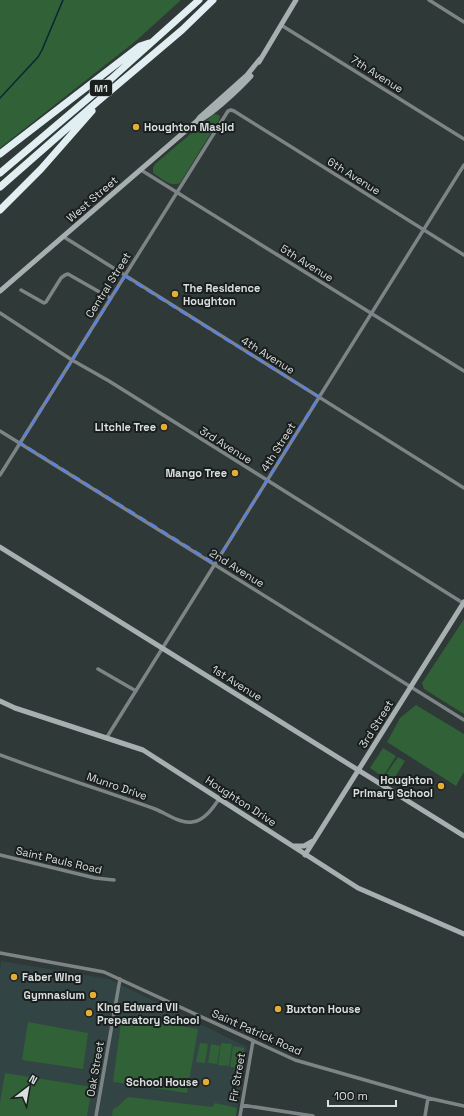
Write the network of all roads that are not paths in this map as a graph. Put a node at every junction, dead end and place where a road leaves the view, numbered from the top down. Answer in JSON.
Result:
{"nodes":[{"id":1,"x":199,"y":0,"type":"edge"},
{"id":2,"x":213,"y":0,"type":"edge"},
{"id":3,"x":296,"y":0,"type":"edge"},
{"id":4,"x":429,"y":0,"type":"edge"},
{"id":5,"x":464,"y":22,"type":"edge"},
{"id":6,"x":281,"y":25,"type":"junction"},
{"id":7,"x":153,"y":42,"type":"junction"},
{"id":8,"x":97,"y":102,"type":"junction"},
{"id":9,"x":234,"y":111,"type":"joint"},
{"id":10,"x":464,"y":139,"type":"edge"},
{"id":11,"x":0,"y":154,"type":"edge"},
{"id":12,"x":464,"y":165,"type":"edge"},
{"id":13,"x":141,"y":170,"type":"junction"},
{"id":14,"x":0,"y":173,"type":"edge"},
{"id":15,"x":0,"y":187,"type":"edge"},
{"id":16,"x":177,"y":192,"type":"junction"},
{"id":17,"x":0,"y":209,"type":"edge"},
{"id":18,"x":424,"y":230,"type":"junction"},
{"id":19,"x":64,"y":237,"type":"junction"},
{"id":20,"x":464,"y":255,"type":"edge"},
{"id":21,"x":125,"y":276,"type":"junction"},
{"id":22,"x":1,"y":287,"type":"edge"},
{"id":23,"x":21,"y":290,"type":"dead end"},
{"id":24,"x":110,"y":298,"type":"junction"},
{"id":25,"x":0,"y":313,"type":"edge"},
{"id":26,"x":372,"y":314,"type":"junction"},
{"id":27,"x":72,"y":360,"type":"junction"},
{"id":28,"x":464,"y":371,"type":"edge"},
{"id":29,"x":319,"y":397,"type":"junction"},
{"id":30,"x":0,"y":430,"type":"edge"},
{"id":31,"x":20,"y":443,"type":"junction"},
{"id":32,"x":0,"y":475,"type":"edge"},
{"id":33,"x":267,"y":481,"type":"junction"},
{"id":34,"x":464,"y":488,"type":"edge"},
{"id":35,"x":0,"y":547,"type":"edge"},
{"id":36,"x":215,"y":564,"type":"junction"},
{"id":37,"x":464,"y":603,"type":"edge"},
{"id":38,"x":163,"y":648,"type":"junction"},
{"id":39,"x":98,"y":669,"type":"dead end"},
{"id":40,"x":411,"y":687,"type":"junction"},
{"id":41,"x":136,"y":692,"type":"junction"},
{"id":42,"x":0,"y":701,"type":"edge"},
{"id":43,"x":464,"y":720,"type":"edge"},
{"id":44,"x":107,"y":738,"type":"junction"},
{"id":45,"x":0,"y":755,"type":"edge"},
{"id":46,"x":359,"y":771,"type":"junction"},
{"id":47,"x":219,"y":799,"type":"junction"},
{"id":48,"x":464,"y":836,"type":"edge"},
{"id":49,"x":316,"y":839,"type":"junction"},
{"id":50,"x":290,"y":845,"type":"junction"},
{"id":51,"x":0,"y":855,"type":"edge"},
{"id":52,"x":305,"y":855,"type":"junction"},
{"id":53,"x":114,"y":880,"type":"dead end"},
{"id":54,"x":464,"y":934,"type":"edge"},
{"id":55,"x":0,"y":953,"type":"edge"},
{"id":56,"x":120,"y":979,"type":"junction"},
{"id":57,"x":253,"y":1041,"type":"junction"},
{"id":58,"x":428,"y":1098,"type":"junction"},
{"id":59,"x":242,"y":1105,"type":"junction"},
{"id":60,"x":464,"y":1106,"type":"edge"},
{"id":61,"x":96,"y":1116,"type":"edge"},
{"id":62,"x":240,"y":1116,"type":"edge"},
{"id":63,"x":312,"y":1116,"type":"edge"},
{"id":64,"x":425,"y":1116,"type":"edge"}],
"edges":[{"from":1,"to":7,"type":"highway","number":"M1"},
{"from":2,"to":8,"type":"highway","number":"M1"},
{"from":3,"to":6,"type":"main road"},
{"from":4,"to":5,"type":"street"},
{"from":6,"to":10,"type":"street","name":"7th Avenue"},
{"from":6,"to":13,"type":"main road","name":"West Street"},
{"from":7,"to":11,"type":"highway"},
{"from":7,"to":14,"type":"highway","number":"M1"},
{"from":8,"to":15,"type":"highway","number":"M1"},
{"from":8,"to":17,"type":"highway"},
{"from":9,"to":16,"type":"street","name":"Central Street"},
{"from":9,"to":18,"type":"street","name":"6th Avenue"},
{"from":12,"to":18,"type":"street","name":"4th Street"},
{"from":13,"to":16,"type":"street","name":"5th Avenue"},
{"from":13,"to":19,"type":"main road","name":"West Street"},
{"from":16,"to":21,"type":"street","name":"Central Street"},
{"from":16,"to":26,"type":"street","name":"5th Avenue"},
{"from":18,"to":20,"type":"street","name":"6th Avenue"},
{"from":18,"to":26,"type":"street","name":"4th Street"},
{"from":19,"to":21,"type":"street","name":"4th Avenue"},
{"from":19,"to":22,"type":"main road","name":"West Street"},
{"from":21,"to":24,"type":"street","name":"Central Street"},
{"from":21,"to":29,"type":"street","name":"4th Avenue"},
{"from":23,"to":24,"type":"street"},
{"from":24,"to":27,"type":"street","name":"Central Street"},
{"from":25,"to":27,"type":"street","name":"3rd Avenue"},
{"from":26,"to":28,"type":"street","name":"5th Avenue"},
{"from":26,"to":29,"type":"street","name":"4th Street"},
{"from":27,"to":31,"type":"street","name":"Central Street"},
{"from":27,"to":33,"type":"street","name":"3rd Avenue"},
{"from":29,"to":33,"type":"street","name":"4th Street"},
{"from":29,"to":34,"type":"street","name":"4th Avenue"},
{"from":30,"to":31,"type":"street","name":"2nd Avenue"},
{"from":31,"to":32,"type":"street","name":"Central Street"},
{"from":31,"to":36,"type":"street","name":"2nd Avenue"},
{"from":33,"to":36,"type":"street","name":"4th Street"},
{"from":33,"to":37,"type":"street","name":"3rd Avenue"},
{"from":35,"to":38,"type":"main road","name":"1st Avenue"},
{"from":36,"to":38,"type":"street","name":"4th Street"},
{"from":36,"to":40,"type":"street","name":"2nd Avenue"},
{"from":37,"to":40,"type":"main road","name":"3rd Street"},
{"from":38,"to":41,"type":"street","name":"4th Street"},
{"from":38,"to":46,"type":"main road","name":"1st Avenue"},
{"from":39,"to":41,"type":"street"},
{"from":40,"to":43,"type":"street","name":"2nd Avenue"},
{"from":40,"to":46,"type":"main road","name":"3rd Street"},
{"from":41,"to":44,"type":"street","name":"4th Street"},
{"from":42,"to":44,"type":"main road","name":"Houghton Drive"},
{"from":44,"to":47,"type":"main road","name":"Houghton Drive"},
{"from":45,"to":47,"type":"street","name":"Munro Drive"},
{"from":46,"to":48,"type":"main road","name":"1st Avenue"},
{"from":46,"to":49,"type":"main road","name":"3rd Street"},
{"from":47,"to":50,"type":"main road","name":"Houghton Drive"},
{"from":49,"to":50,"type":"main road"},
{"from":49,"to":52,"type":"main road","name":"3rd Street"},
{"from":50,"to":52,"type":"main road","name":"Houghton Drive"},
{"from":51,"to":53,"type":"street","name":"Saint Pauls Road"},
{"from":52,"to":54,"type":"main road","name":"Houghton Drive"},
{"from":55,"to":56,"type":"street","name":"Saint Patrick Road"},
{"from":56,"to":57,"type":"street","name":"Saint Patrick Road"},
{"from":56,"to":61,"type":"street","name":"Oak Street"},
{"from":57,"to":58,"type":"street","name":"Saint Patrick Road"},
{"from":57,"to":59,"type":"street","name":"Fir Street"},
{"from":58,"to":60,"type":"street","name":"Saint Patrick Road"},
{"from":58,"to":64,"type":"street"},
{"from":59,"to":62,"type":"street","name":"Fir Street"},
{"from":59,"to":63,"type":"street"}]}
